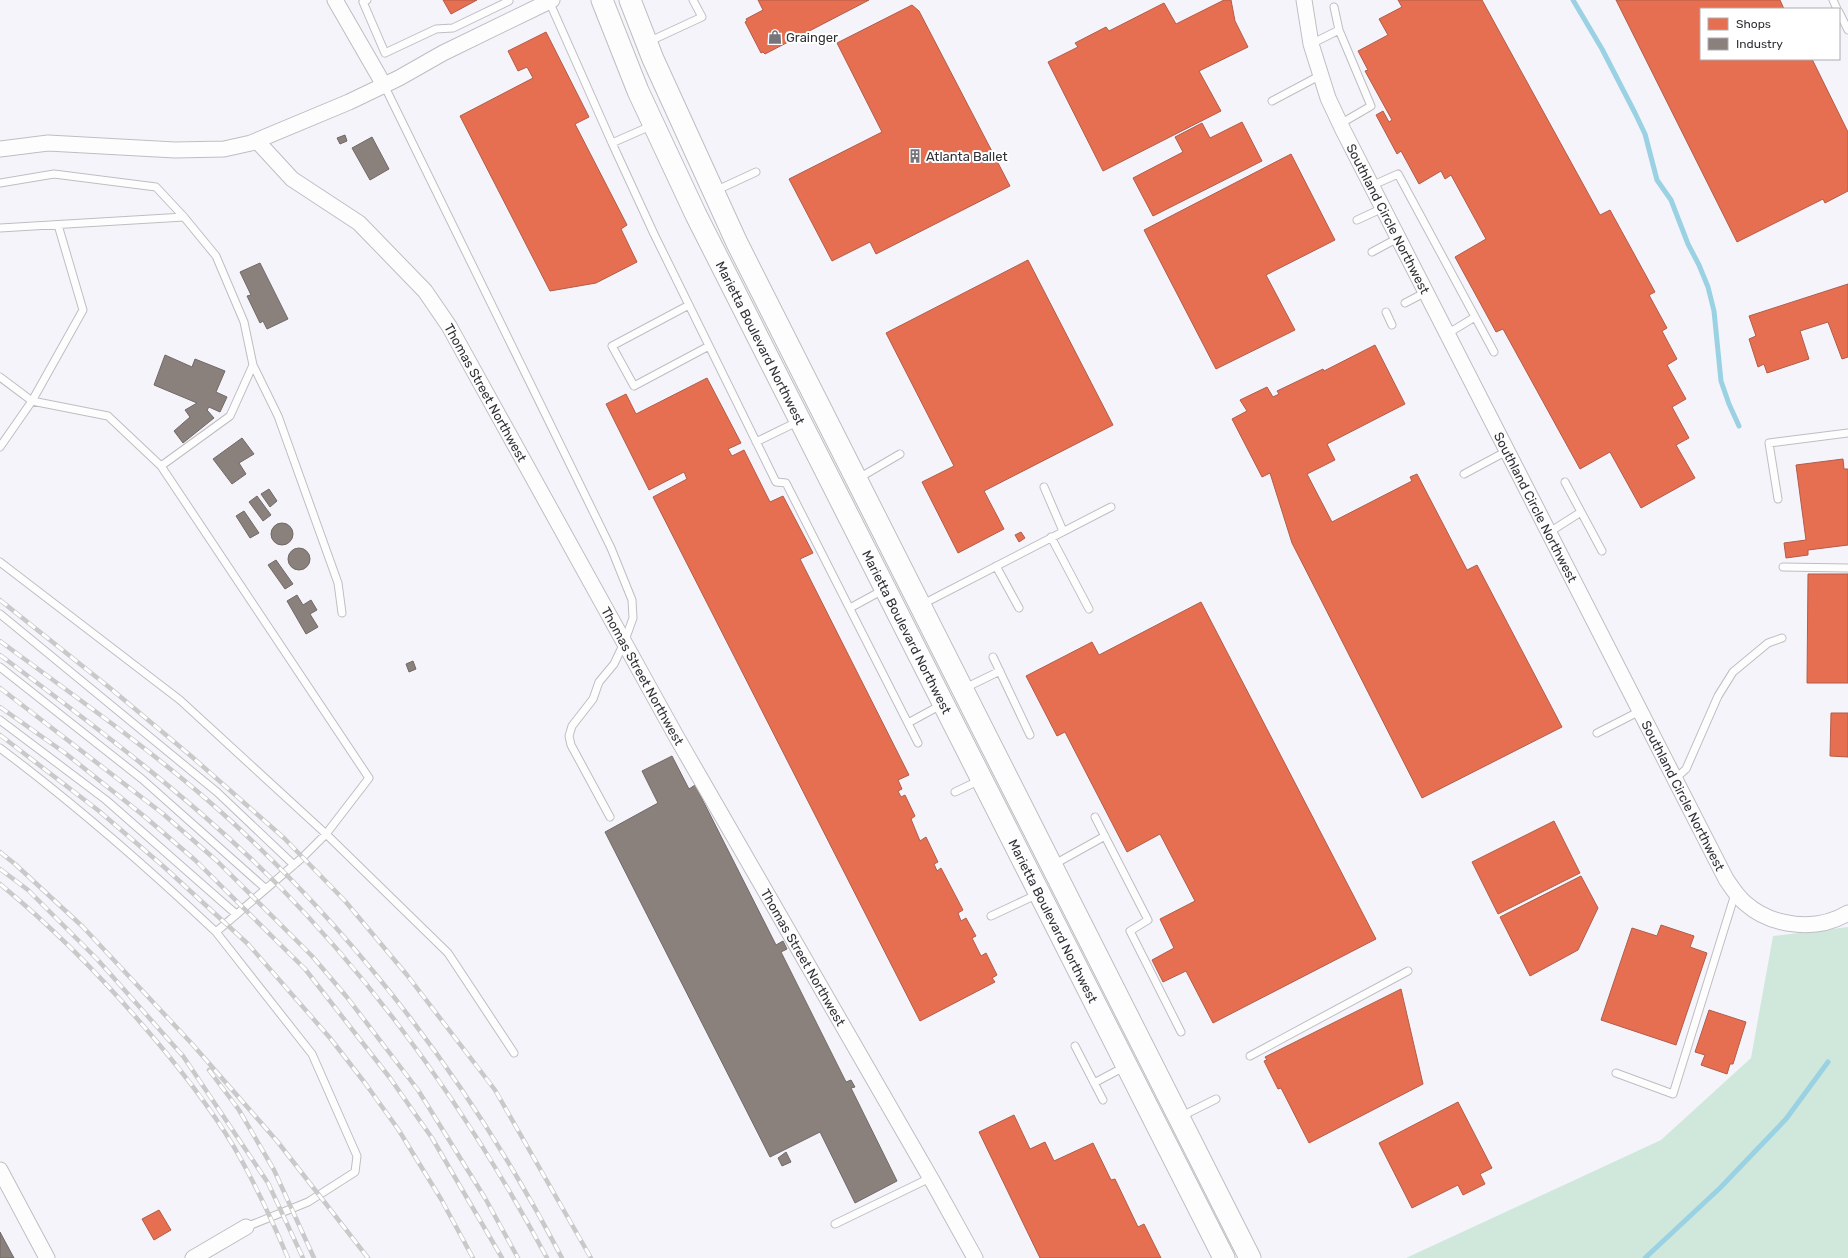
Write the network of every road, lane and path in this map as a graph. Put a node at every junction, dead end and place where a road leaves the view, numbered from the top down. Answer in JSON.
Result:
{"nodes":[{"id":1,"x":335,"y":0,"type":"edge"},
{"id":2,"x":367,"y":0,"type":"edge"},
{"id":3,"x":602,"y":0,"type":"edge"},
{"id":4,"x":630,"y":0,"type":"edge"},
{"id":5,"x":693,"y":0,"type":"edge"},
{"id":6,"x":1304,"y":0,"type":"edge"},
{"id":7,"x":551,"y":1,"type":"edge"},
{"id":8,"x":512,"y":7,"type":"edge"},
{"id":9,"x":1334,"y":7,"type":"dead end"},
{"id":10,"x":1840,"y":14,"type":"edge"},
{"id":11,"x":1339,"y":30,"type":"junction"},
{"id":12,"x":1848,"y":30,"type":"edge"},
{"id":13,"x":646,"y":43,"type":"junction"},
{"id":14,"x":1311,"y":44,"type":"junction"},
{"id":15,"x":1321,"y":75,"type":"junction"},
{"id":16,"x":384,"y":85,"type":"junction"},
{"id":17,"x":1272,"y":101,"type":"dead end"},
{"id":18,"x":1340,"y":124,"type":"junction"},
{"id":19,"x":653,"y":125,"type":"junction"},
{"id":20,"x":257,"y":141,"type":"junction"},
{"id":21,"x":612,"y":143,"type":"junction"},
{"id":22,"x":0,"y":149,"type":"edge"},
{"id":23,"x":756,"y":172,"type":"dead end"},
{"id":24,"x":0,"y":183,"type":"edge"},
{"id":25,"x":1371,"y":186,"type":"junction"},
{"id":26,"x":713,"y":192,"type":"junction"},
{"id":27,"x":1383,"y":208,"type":"junction"},
{"id":28,"x":184,"y":217,"type":"junction"},
{"id":29,"x":1357,"y":220,"type":"dead end"},
{"id":30,"x":58,"y":225,"type":"junction"},
{"id":31,"x":0,"y":228,"type":"edge"},
{"id":32,"x":1398,"y":238,"type":"junction"},
{"id":33,"x":1372,"y":252,"type":"dead end"},
{"id":34,"x":1426,"y":292,"type":"junction"},
{"id":35,"x":1405,"y":303,"type":"dead end"},
{"id":36,"x":689,"y":305,"type":"junction"},
{"id":37,"x":1386,"y":312,"type":"dead end"},
{"id":38,"x":1475,"y":317,"type":"junction"},
{"id":39,"x":1392,"y":325,"type":"dead end"},
{"id":40,"x":1447,"y":334,"type":"junction"},
{"id":41,"x":709,"y":346,"type":"junction"},
{"id":42,"x":1494,"y":352,"type":"dead end"},
{"id":43,"x":254,"y":365,"type":"junction"},
{"id":44,"x":0,"y":377,"type":"edge"},
{"id":45,"x":32,"y":401,"type":"junction"},
{"id":46,"x":799,"y":421,"type":"junction"},
{"id":47,"x":1848,"y":433,"type":"edge"},
{"id":48,"x":756,"y":442,"type":"junction"},
{"id":49,"x":0,"y":447,"type":"edge"},
{"id":50,"x":1507,"y":451,"type":"junction"},
{"id":51,"x":900,"y":454,"type":"dead end"},
{"id":52,"x":161,"y":466,"type":"junction"},
{"id":53,"x":1464,"y":474,"type":"dead end"},
{"id":54,"x":857,"y":479,"type":"junction"},
{"id":55,"x":1565,"y":482,"type":"dead end"},
{"id":56,"x":1044,"y":487,"type":"dead end"},
{"id":57,"x":1778,"y":499,"type":"dead end"},
{"id":58,"x":1111,"y":507,"type":"dead end"},
{"id":59,"x":1581,"y":512,"type":"junction"},
{"id":60,"x":1063,"y":531,"type":"junction"},
{"id":61,"x":1548,"y":533,"type":"junction"},
{"id":62,"x":1051,"y":537,"type":"junction"},
{"id":63,"x":1602,"y":551,"type":"dead end"},
{"id":64,"x":0,"y":562,"type":"edge"},
{"id":65,"x":996,"y":566,"type":"junction"},
{"id":66,"x":1783,"y":568,"type":"dead end"},
{"id":67,"x":1848,"y":568,"type":"edge"},
{"id":68,"x":885,"y":589,"type":"junction"},
{"id":69,"x":921,"y":605,"type":"junction"},
{"id":70,"x":850,"y":608,"type":"junction"},
{"id":71,"x":1019,"y":608,"type":"dead end"},
{"id":72,"x":1089,"y":609,"type":"dead end"},
{"id":73,"x":342,"y":613,"type":"dead end"},
{"id":74,"x":0,"y":614,"type":"edge"},
{"id":75,"x":1782,"y":638,"type":"dead end"},
{"id":76,"x":624,"y":642,"type":"junction"},
{"id":77,"x":993,"y":657,"type":"dead end"},
{"id":78,"x":0,"y":667,"type":"edge"},
{"id":79,"x":1000,"y":671,"type":"junction"},
{"id":80,"x":963,"y":689,"type":"junction"},
{"id":81,"x":944,"y":703,"type":"junction"},
{"id":82,"x":1640,"y":711,"type":"junction"},
{"id":83,"x":0,"y":720,"type":"edge"},
{"id":84,"x":908,"y":723,"type":"junction"},
{"id":85,"x":1597,"y":733,"type":"dead end"},
{"id":86,"x":1030,"y":735,"type":"dead end"},
{"id":87,"x":918,"y":743,"type":"dead end"},
{"id":88,"x":0,"y":748,"type":"edge"},
{"id":89,"x":982,"y":779,"type":"junction"},
{"id":90,"x":1675,"y":779,"type":"junction"},
{"id":91,"x":955,"y":792,"type":"dead end"},
{"id":92,"x":610,"y":817,"type":"dead end"},
{"id":93,"x":1095,"y":818,"type":"dead end"},
{"id":94,"x":326,"y":834,"type":"junction"},
{"id":95,"x":1104,"y":836,"type":"junction"},
{"id":96,"x":294,"y":864,"type":"junction"},
{"id":97,"x":1052,"y":866,"type":"junction"},
{"id":98,"x":266,"y":889,"type":"junction"},
{"id":99,"x":1039,"y":893,"type":"junction"},
{"id":100,"x":1735,"y":893,"type":"junction"},
{"id":101,"x":1848,"y":913,"type":"edge"},
{"id":102,"x":236,"y":914,"type":"junction"},
{"id":103,"x":991,"y":916,"type":"dead end"},
{"id":104,"x":216,"y":932,"type":"junction"},
{"id":105,"x":1408,"y":971,"type":"dead end"},
{"id":106,"x":1181,"y":1032,"type":"dead end"},
{"id":107,"x":1075,"y":1046,"type":"dead end"},
{"id":108,"x":514,"y":1053,"type":"dead end"},
{"id":109,"x":1250,"y":1056,"type":"dead end"},
{"id":110,"x":1127,"y":1066,"type":"junction"},
{"id":111,"x":1616,"y":1073,"type":"dead end"},
{"id":112,"x":1094,"y":1083,"type":"junction"},
{"id":113,"x":1216,"y":1099,"type":"dead end"},
{"id":114,"x":1103,"y":1100,"type":"dead end"},
{"id":115,"x":1178,"y":1118,"type":"junction"},
{"id":116,"x":0,"y":1170,"type":"edge"},
{"id":117,"x":930,"y":1178,"type":"junction"},
{"id":118,"x":835,"y":1224,"type":"dead end"},
{"id":119,"x":246,"y":1227,"type":"joint"},
{"id":120,"x":47,"y":1258,"type":"edge"},
{"id":121,"x":193,"y":1258,"type":"edge"},
{"id":122,"x":975,"y":1258,"type":"edge"},
{"id":123,"x":1224,"y":1258,"type":"edge"},
{"id":124,"x":1250,"y":1258,"type":"edge"}],
"edges":[{"from":1,"to":16,"type":"street"},
{"from":2,"to":8,"type":"lane"},
{"from":3,"to":19,"type":"main road","name":"Marietta Boulevard Northwest"},
{"from":4,"to":13,"type":"main road"},
{"from":5,"to":13,"type":"lane"},
{"from":6,"to":14,"type":"street","name":"Southland Circle Northwest"},
{"from":7,"to":8,"type":"street"},
{"from":7,"to":21,"type":"lane"},
{"from":8,"to":16,"type":"street"},
{"from":9,"to":11,"type":"lane"},
{"from":10,"to":12,"type":"lane"},
{"from":11,"to":14,"type":"lane"},
{"from":11,"to":18,"type":"lane"},
{"from":13,"to":26,"type":"main road"},
{"from":14,"to":15,"type":"street","name":"Southland Circle Northwest"},
{"from":15,"to":17,"type":"lane"},
{"from":15,"to":18,"type":"street","name":"Southland Circle Northwest"},
{"from":16,"to":20,"type":"street"},
{"from":16,"to":76,"type":"lane"},
{"from":18,"to":25,"type":"street","name":"Southland Circle Northwest"},
{"from":19,"to":21,"type":"lane"},
{"from":19,"to":46,"type":"main road","name":"Marietta Boulevard Northwest"},
{"from":20,"to":22,"type":"street"},
{"from":20,"to":76,"type":"street","name":"Thomas Street Northwest"},
{"from":21,"to":36,"type":"lane"},
{"from":23,"to":26,"type":"lane"},
{"from":24,"to":28,"type":"lane"},
{"from":25,"to":27,"type":"street","name":"Southland Circle Northwest"},
{"from":25,"to":38,"type":"lane"},
{"from":26,"to":54,"type":"main road"},
{"from":27,"to":29,"type":"lane"},
{"from":27,"to":32,"type":"street","name":"Southland Circle Northwest"},
{"from":28,"to":30,"type":"lane"},
{"from":28,"to":43,"type":"lane"},
{"from":30,"to":31,"type":"lane"},
{"from":30,"to":45,"type":"lane"},
{"from":32,"to":33,"type":"lane"},
{"from":32,"to":34,"type":"street","name":"Southland Circle Northwest"},
{"from":34,"to":35,"type":"lane"},
{"from":34,"to":40,"type":"street","name":"Southland Circle Northwest"},
{"from":36,"to":41,"type":"lane"},
{"from":36,"to":41,"type":"lane"},
{"from":37,"to":39,"type":"lane"},
{"from":38,"to":40,"type":"lane"},
{"from":38,"to":42,"type":"lane"},
{"from":40,"to":50,"type":"street","name":"Southland Circle Northwest"},
{"from":41,"to":48,"type":"lane"},
{"from":43,"to":52,"type":"lane"},
{"from":43,"to":73,"type":"lane"},
{"from":44,"to":45,"type":"lane"},
{"from":45,"to":49,"type":"lane"},
{"from":45,"to":52,"type":"lane"},
{"from":46,"to":48,"type":"lane"},
{"from":46,"to":68,"type":"main road","name":"Marietta Boulevard Northwest"},
{"from":47,"to":57,"type":"lane"},
{"from":48,"to":70,"type":"lane"},
{"from":50,"to":53,"type":"lane"},
{"from":50,"to":61,"type":"street","name":"Southland Circle Northwest"},
{"from":51,"to":54,"type":"lane"},
{"from":52,"to":94,"type":"lane"},
{"from":54,"to":69,"type":"main road"},
{"from":55,"to":59,"type":"lane"},
{"from":56,"to":60,"type":"lane"},
{"from":58,"to":60,"type":"lane"},
{"from":59,"to":61,"type":"lane"},
{"from":59,"to":63,"type":"lane"},
{"from":60,"to":62,"type":"lane"},
{"from":61,"to":82,"type":"street","name":"Southland Circle Northwest"},
{"from":62,"to":65,"type":"lane"},
{"from":62,"to":72,"type":"lane"},
{"from":64,"to":94,"type":"lane"},
{"from":65,"to":69,"type":"lane"},
{"from":65,"to":71,"type":"lane"},
{"from":66,"to":67,"type":"lane"},
{"from":68,"to":70,"type":"lane"},
{"from":68,"to":81,"type":"main road","name":"Marietta Boulevard Northwest"},
{"from":69,"to":80,"type":"main road"},
{"from":70,"to":84,"type":"lane"},
{"from":74,"to":96,"type":"lane"},
{"from":75,"to":90,"type":"lane"},
{"from":76,"to":92,"type":"lane"},
{"from":76,"to":117,"type":"street","name":"Thomas Street Northwest"},
{"from":77,"to":79,"type":"lane"},
{"from":78,"to":98,"type":"lane"},
{"from":79,"to":80,"type":"lane"},
{"from":79,"to":86,"type":"lane"},
{"from":80,"to":97,"type":"main road"},
{"from":81,"to":84,"type":"lane"},
{"from":81,"to":89,"type":"main road","name":"Marietta Boulevard Northwest"},
{"from":82,"to":85,"type":"lane"},
{"from":82,"to":90,"type":"street","name":"Southland Circle Northwest"},
{"from":83,"to":102,"type":"lane"},
{"from":84,"to":87,"type":"lane"},
{"from":88,"to":104,"type":"lane"},
{"from":89,"to":91,"type":"lane"},
{"from":89,"to":99,"type":"main road","name":"Marietta Boulevard Northwest"},
{"from":90,"to":100,"type":"street","name":"Southland Circle Northwest"},
{"from":93,"to":95,"type":"lane"},
{"from":94,"to":96,"type":"lane"},
{"from":94,"to":108,"type":"lane"},
{"from":95,"to":97,"type":"lane"},
{"from":95,"to":106,"type":"lane"},
{"from":96,"to":98,"type":"lane"},
{"from":97,"to":115,"type":"main road"},
{"from":98,"to":102,"type":"lane"},
{"from":99,"to":103,"type":"lane"},
{"from":99,"to":110,"type":"main road","name":"Marietta Boulevard Northwest"},
{"from":100,"to":101,"type":"street","name":"Southland Circle Northwest"},
{"from":100,"to":111,"type":"lane"},
{"from":102,"to":104,"type":"lane"},
{"from":104,"to":119,"type":"lane"},
{"from":105,"to":109,"type":"lane"},
{"from":107,"to":112,"type":"lane"},
{"from":110,"to":112,"type":"lane"},
{"from":110,"to":123,"type":"main road","name":"Marietta Boulevard Northwest"},
{"from":112,"to":114,"type":"lane"},
{"from":113,"to":115,"type":"lane"},
{"from":115,"to":124,"type":"main road"},
{"from":116,"to":120,"type":"street"},
{"from":117,"to":118,"type":"lane"},
{"from":117,"to":122,"type":"street","name":"Thomas Street Northwest"},
{"from":119,"to":121,"type":"street"}]}
